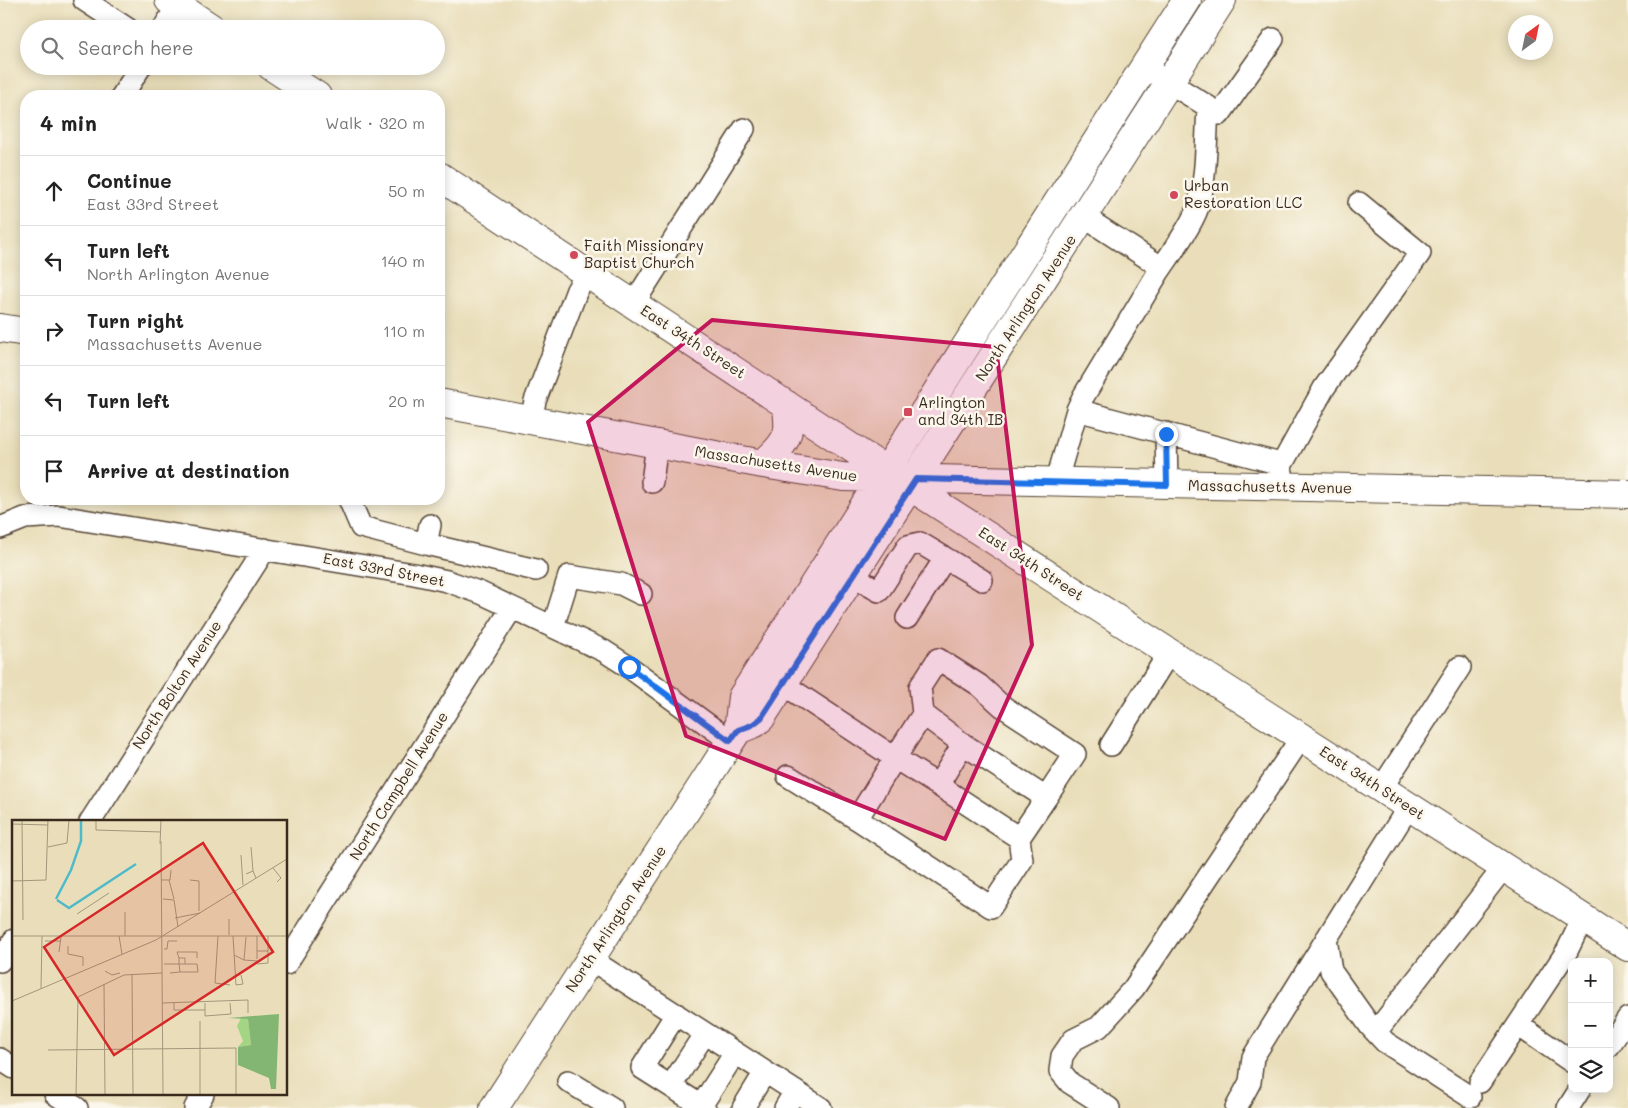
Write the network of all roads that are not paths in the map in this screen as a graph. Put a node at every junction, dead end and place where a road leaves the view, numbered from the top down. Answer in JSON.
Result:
{"nodes":[{"id":1,"x":84,"y":0,"type":"edge"},
{"id":2,"x":1187,"y":0,"type":"edge"},
{"id":3,"x":1222,"y":0,"type":"edge"},
{"id":4,"x":173,"y":3,"type":"edge"},
{"id":5,"x":114,"y":20,"type":"edge"},
{"id":6,"x":166,"y":20,"type":"edge"},
{"id":7,"x":199,"y":20,"type":"edge"},
{"id":8,"x":1273,"y":39,"type":"dead end"},
{"id":9,"x":1144,"y":67,"type":"junction"},
{"id":10,"x":135,"y":75,"type":"edge"},
{"id":11,"x":285,"y":75,"type":"edge"},
{"id":12,"x":1170,"y":82,"type":"junction"},
{"id":13,"x":126,"y":90,"type":"edge"},
{"id":14,"x":308,"y":90,"type":"edge"},
{"id":15,"x":1208,"y":107,"type":"junction"},
{"id":16,"x":744,"y":129,"type":"dead end"},
{"id":17,"x":445,"y":180,"type":"edge"},
{"id":18,"x":1360,"y":203,"type":"dead end"},
{"id":19,"x":1084,"y":217,"type":"junction"},
{"id":20,"x":1158,"y":273,"type":"junction"},
{"id":21,"x":588,"y":274,"type":"junction"},
{"id":22,"x":634,"y":303,"type":"junction"},
{"id":23,"x":0,"y":328,"type":"edge"},
{"id":24,"x":20,"y":331,"type":"edge"},
{"id":25,"x":445,"y":404,"type":"edge"},
{"id":26,"x":787,"y":405,"type":"junction"},
{"id":27,"x":1077,"y":410,"type":"junction"},
{"id":28,"x":531,"y":420,"type":"junction"},
{"id":29,"x":1166,"y":434,"type":"junction"},
{"id":30,"x":657,"y":444,"type":"junction"},
{"id":31,"x":763,"y":464,"type":"junction"},
{"id":32,"x":1282,"y":476,"type":"junction"},
{"id":33,"x":899,"y":479,"type":"junction"},
{"id":34,"x":652,"y":482,"type":"dead end"},
{"id":35,"x":1056,"y":483,"type":"junction"},
{"id":36,"x":1167,"y":485,"type":"junction"},
{"id":37,"x":1628,"y":494,"type":"edge"},
{"id":38,"x":352,"y":505,"type":"edge"},
{"id":39,"x":0,"y":528,"type":"edge"},
{"id":40,"x":265,"y":549,"type":"junction"},
{"id":41,"x":946,"y":558,"type":"junction"},
{"id":42,"x":536,"y":570,"type":"dead end"},
{"id":43,"x":853,"y":576,"type":"junction"},
{"id":44,"x":982,"y":580,"type":"dead end"},
{"id":45,"x":641,"y":594,"type":"dead end"},
{"id":46,"x":512,"y":608,"type":"junction"},
{"id":47,"x":907,"y":618,"type":"dead end"},
{"id":48,"x":554,"y":627,"type":"junction"},
{"id":49,"x":1169,"y":653,"type":"junction"},
{"id":50,"x":1460,"y":667,"type":"dead end"},
{"id":51,"x":784,"y":684,"type":"junction"},
{"id":52,"x":923,"y":714,"type":"junction"},
{"id":53,"x":734,"y":736,"type":"junction"},
{"id":54,"x":1301,"y":738,"type":"junction"},
{"id":55,"x":963,"y":744,"type":"junction"},
{"id":56,"x":1111,"y":745,"type":"dead end"},
{"id":57,"x":895,"y":758,"type":"junction"},
{"id":58,"x":788,"y":776,"type":"dead end"},
{"id":59,"x":938,"y":784,"type":"junction"},
{"id":60,"x":1381,"y":789,"type":"junction"},
{"id":61,"x":1046,"y":798,"type":"junction"},
{"id":62,"x":1409,"y":806,"type":"junction"},
{"id":63,"x":857,"y":819,"type":"junction"},
{"id":64,"x":91,"y":820,"type":"edge"},
{"id":65,"x":1019,"y":838,"type":"junction"},
{"id":66,"x":1504,"y":867,"type":"junction"},
{"id":67,"x":1583,"y":918,"type":"junction"},
{"id":68,"x":1326,"y":939,"type":"junction"},
{"id":69,"x":12,"y":943,"type":"edge"},
{"id":70,"x":1628,"y":947,"type":"edge"},
{"id":71,"x":590,"y":960,"type":"junction"},
{"id":72,"x":0,"y":961,"type":"edge"},
{"id":73,"x":288,"y":961,"type":"edge"},
{"id":74,"x":676,"y":1014,"type":"junction"},
{"id":75,"x":1628,"y":1018,"type":"edge"},
{"id":76,"x":1518,"y":1025,"type":"junction"},
{"id":77,"x":1376,"y":1032,"type":"junction"},
{"id":78,"x":705,"y":1033,"type":"junction"},
{"id":79,"x":1613,"y":1040,"type":"edge"},
{"id":80,"x":735,"y":1053,"type":"junction"},
{"id":81,"x":0,"y":1059,"type":"edge"},
{"id":82,"x":1568,"y":1059,"type":"edge"},
{"id":83,"x":12,"y":1067,"type":"edge"},
{"id":84,"x":766,"y":1072,"type":"junction"},
{"id":85,"x":568,"y":1081,"type":"dead end"},
{"id":86,"x":671,"y":1086,"type":"junction"},
{"id":87,"x":1577,"y":1093,"type":"edge"},
{"id":88,"x":58,"y":1096,"type":"edge"},
{"id":89,"x":203,"y":1096,"type":"edge"},
{"id":90,"x":790,"y":1100,"type":"edge"},
{"id":91,"x":703,"y":1107,"type":"edge"},
{"id":92,"x":77,"y":1108,"type":"edge"},
{"id":93,"x":195,"y":1108,"type":"edge"},
{"id":94,"x":494,"y":1108,"type":"edge"},
{"id":95,"x":612,"y":1108,"type":"edge"},
{"id":96,"x":743,"y":1108,"type":"edge"},
{"id":97,"x":821,"y":1108,"type":"edge"},
{"id":98,"x":1109,"y":1108,"type":"edge"},
{"id":99,"x":1236,"y":1108,"type":"edge"},
{"id":100,"x":1568,"y":1108,"type":"edge"}],
"edges":[{"from":1,"to":5,"type":"street"},
{"from":2,"to":9,"type":"main road","name":"North Arlington Avenue"},
{"from":3,"to":12,"type":"main road","name":"North Arlington Avenue"},
{"from":4,"to":6,"type":"street"},
{"from":4,"to":7,"type":"main road"},
{"from":8,"to":15,"type":"street"},
{"from":9,"to":12,"type":"street"},
{"from":9,"to":33,"type":"main road","name":"North Arlington Avenue"},
{"from":10,"to":13,"type":"street"},
{"from":11,"to":14,"type":"main road"},
{"from":12,"to":15,"type":"street"},
{"from":12,"to":19,"type":"main road","name":"North Arlington Avenue"},
{"from":15,"to":20,"type":"street"},
{"from":16,"to":22,"type":"street"},
{"from":17,"to":21,"type":"main road","name":"East 34th Street"},
{"from":18,"to":32,"type":"street"},
{"from":19,"to":20,"type":"street"},
{"from":19,"to":33,"type":"main road","name":"North Arlington Avenue"},
{"from":20,"to":27,"type":"street"},
{"from":21,"to":22,"type":"main road","name":"East 34th Street"},
{"from":21,"to":28,"type":"street"},
{"from":22,"to":26,"type":"main road","name":"East 34th Street"},
{"from":23,"to":24,"type":"main road"},
{"from":25,"to":28,"type":"main road","name":"Massachusetts Avenue"},
{"from":26,"to":31,"type":"main road"},
{"from":26,"to":33,"type":"main road","name":"East 34th Street"},
{"from":27,"to":29,"type":"street"},
{"from":27,"to":35,"type":"street"},
{"from":28,"to":30,"type":"main road","name":"Massachusetts Avenue"},
{"from":29,"to":32,"type":"street"},
{"from":29,"to":36,"type":"street"},
{"from":30,"to":31,"type":"main road","name":"Massachusetts Avenue"},
{"from":30,"to":34,"type":"street"},
{"from":31,"to":33,"type":"main road","name":"Massachusetts Avenue"},
{"from":32,"to":36,"type":"main road","name":"Massachusetts Avenue"},
{"from":32,"to":37,"type":"main road","name":"Massachusetts Avenue"},
{"from":33,"to":35,"type":"main road","name":"Massachusetts Avenue"},
{"from":33,"to":43,"type":"main road","name":"North Arlington Avenue"},
{"from":33,"to":49,"type":"main road","name":"East 34th Street"},
{"from":33,"to":53,"type":"main road","name":"North Arlington Avenue"},
{"from":35,"to":36,"type":"main road","name":"Massachusetts Avenue"},
{"from":38,"to":42,"type":"street"},
{"from":39,"to":40,"type":"street","name":"East 33rd Street"},
{"from":40,"to":46,"type":"street","name":"East 33rd Street"},
{"from":40,"to":64,"type":"street","name":"North Bolton Avenue"},
{"from":41,"to":43,"type":"street"},
{"from":41,"to":44,"type":"street"},
{"from":41,"to":47,"type":"street"},
{"from":43,"to":51,"type":"main road","name":"North Arlington Avenue"},
{"from":45,"to":48,"type":"street"},
{"from":46,"to":48,"type":"street","name":"East 33rd Street"},
{"from":46,"to":73,"type":"street","name":"North Campbell Avenue"},
{"from":48,"to":53,"type":"street","name":"East 33rd Street"},
{"from":49,"to":54,"type":"main road","name":"East 34th Street"},
{"from":49,"to":56,"type":"street"},
{"from":50,"to":60,"type":"street"},
{"from":51,"to":53,"type":"main road","name":"North Arlington Avenue"},
{"from":51,"to":57,"type":"street"},
{"from":52,"to":55,"type":"street"},
{"from":52,"to":57,"type":"street"},
{"from":52,"to":61,"type":"street"},
{"from":53,"to":71,"type":"main road","name":"North Arlington Avenue"},
{"from":54,"to":60,"type":"main road","name":"East 34th Street"},
{"from":54,"to":98,"type":"street"},
{"from":55,"to":59,"type":"street"},
{"from":55,"to":61,"type":"street"},
{"from":57,"to":59,"type":"street"},
{"from":57,"to":63,"type":"street"},
{"from":58,"to":63,"type":"street"},
{"from":59,"to":65,"type":"street"},
{"from":60,"to":62,"type":"main road","name":"East 34th Street"},
{"from":61,"to":65,"type":"street"},
{"from":62,"to":66,"type":"main road","name":"East 34th Street"},
{"from":62,"to":68,"type":"street"},
{"from":63,"to":65,"type":"street"},
{"from":66,"to":67,"type":"main road","name":"East 34th Street"},
{"from":66,"to":77,"type":"street"},
{"from":67,"to":70,"type":"main road","name":"East 34th Street"},
{"from":67,"to":76,"type":"street"},
{"from":68,"to":77,"type":"street"},
{"from":68,"to":99,"type":"street"},
{"from":69,"to":72,"type":"street"},
{"from":71,"to":74,"type":"street"},
{"from":71,"to":94,"type":"main road","name":"North Arlington Avenue"},
{"from":74,"to":78,"type":"street"},
{"from":74,"to":86,"type":"street"},
{"from":75,"to":79,"type":"street"},
{"from":76,"to":77,"type":"street"},
{"from":76,"to":82,"type":"street"},
{"from":78,"to":80,"type":"street"},
{"from":78,"to":86,"type":"street"},
{"from":80,"to":84,"type":"street"},
{"from":80,"to":91,"type":"street"},
{"from":81,"to":83,"type":"street"},
{"from":84,"to":90,"type":"street"},
{"from":84,"to":96,"type":"street"},
{"from":85,"to":95,"type":"street"},
{"from":86,"to":91,"type":"street"},
{"from":87,"to":100,"type":"street"},
{"from":88,"to":92,"type":"street"},
{"from":89,"to":93,"type":"street"},
{"from":90,"to":97,"type":"street"}]}
